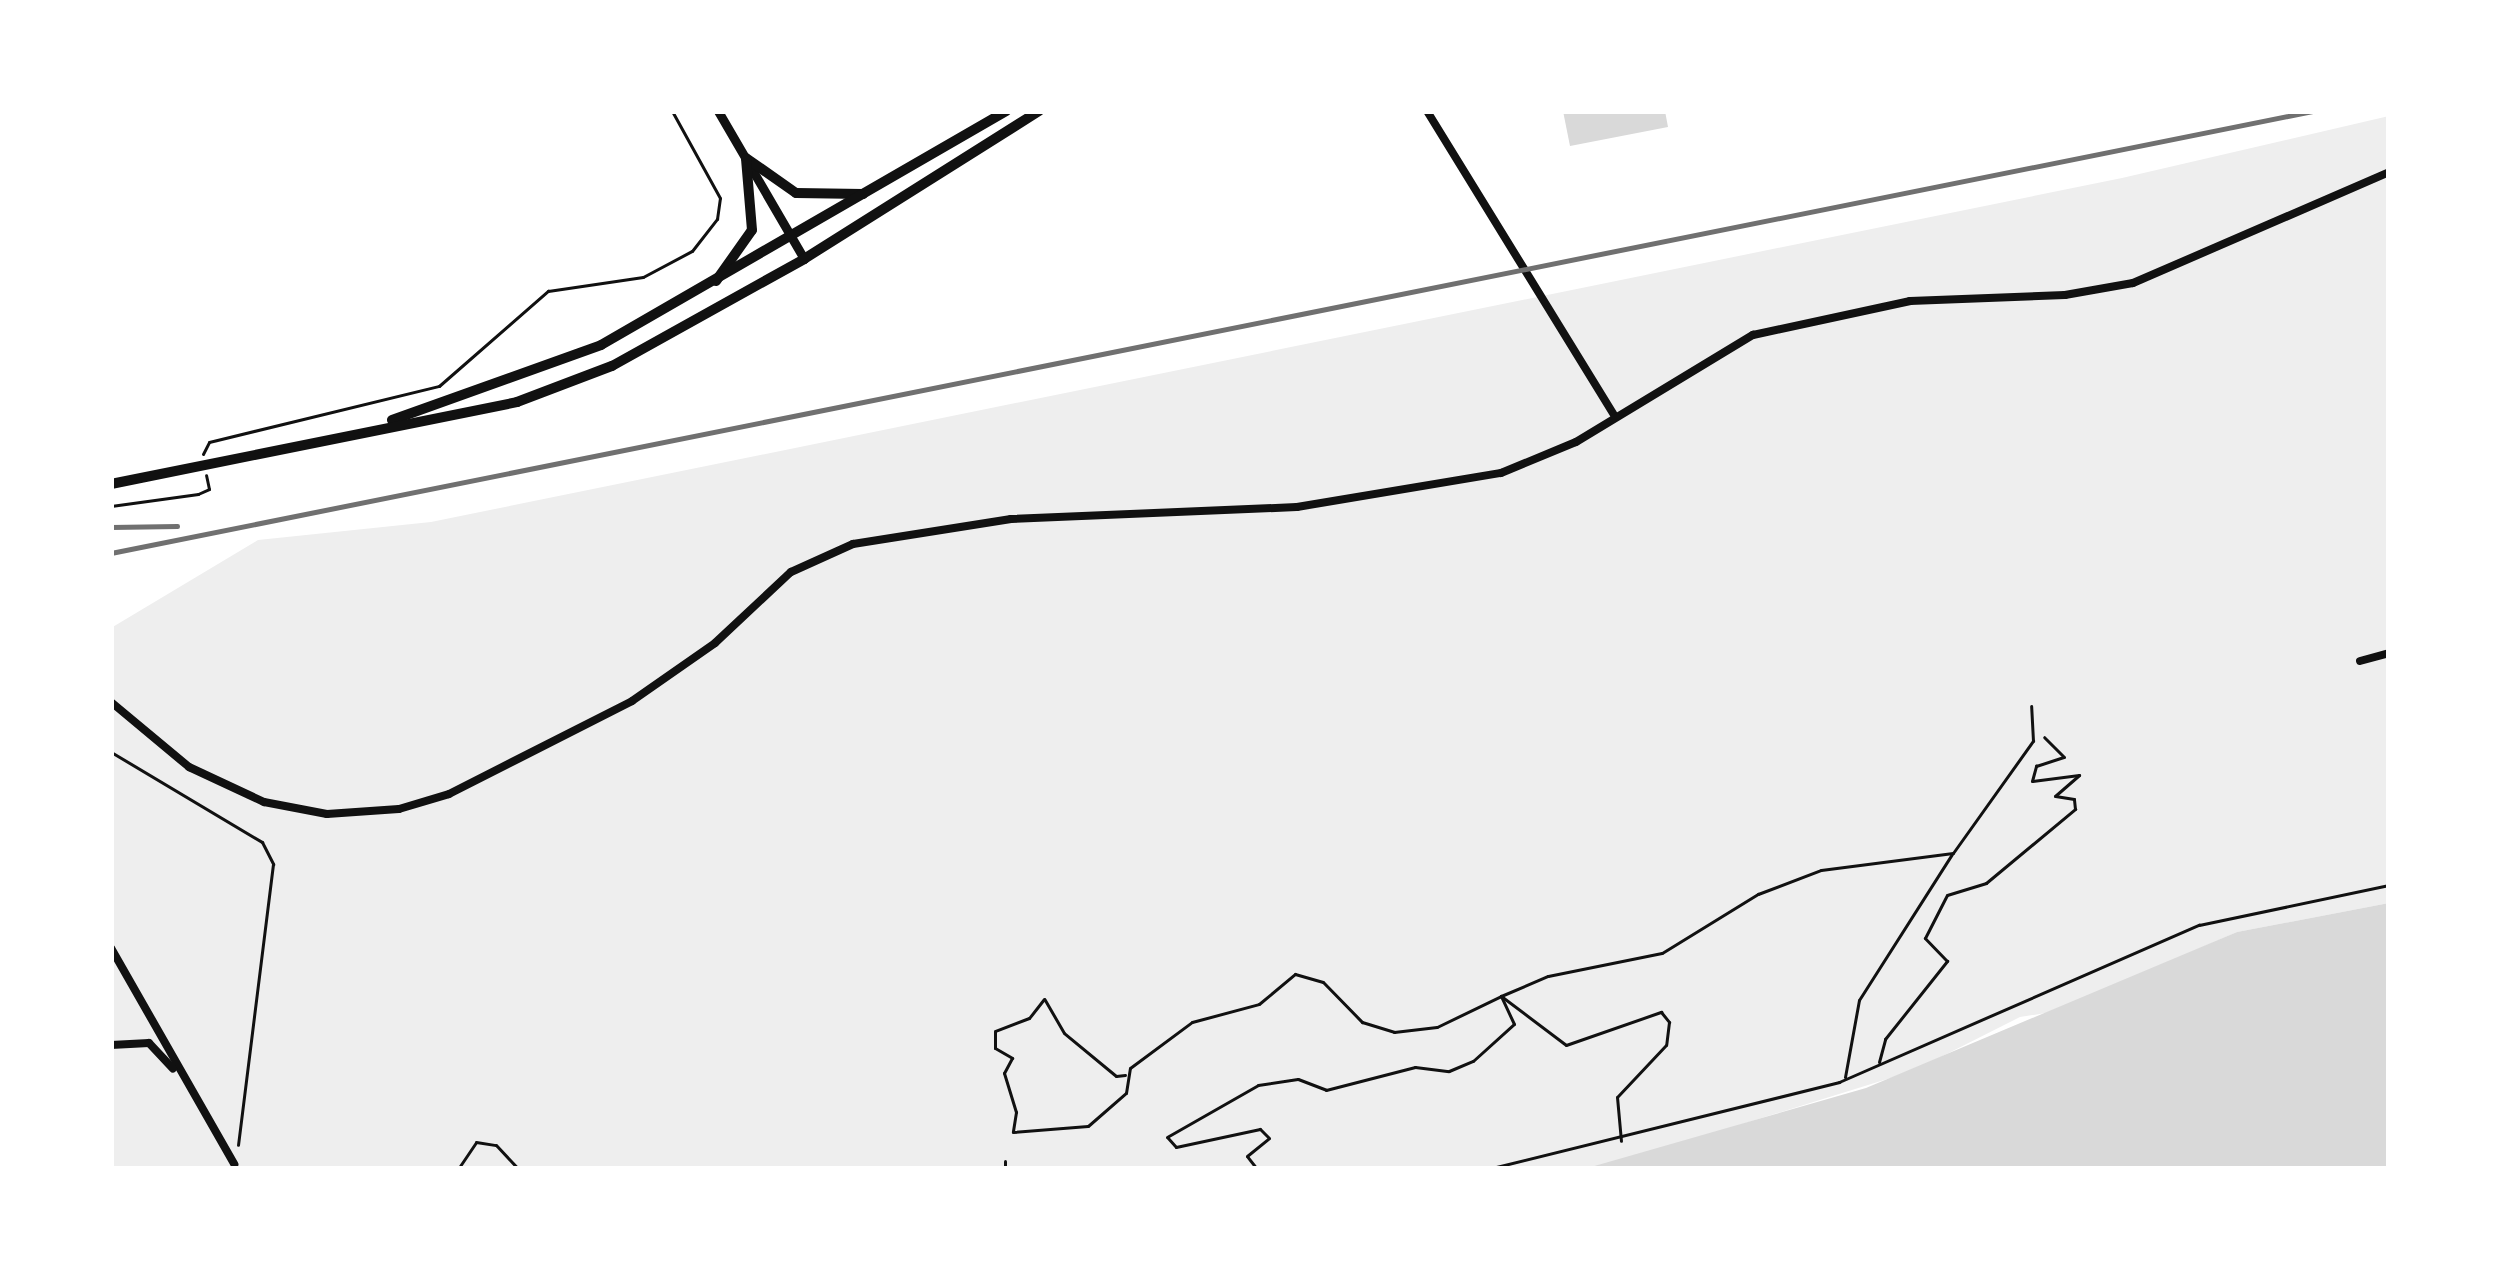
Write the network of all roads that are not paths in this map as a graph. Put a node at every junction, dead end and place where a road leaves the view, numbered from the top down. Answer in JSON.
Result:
{"nodes":[{"id":1,"x":718,"y":111,"type":"edge"},
{"id":2,"x":1006,"y":111,"type":"edge"},
{"id":3,"x":1039,"y":111,"type":"edge"},
{"id":4,"x":1427,"y":111,"type":"edge"},
{"id":5,"x":746,"y":158,"type":"junction"},
{"id":6,"x":2389,"y":172,"type":"edge"},
{"id":7,"x":868,"y":193,"type":"junction"},
{"id":8,"x":792,"y":239,"type":"junction"},
{"id":9,"x":804,"y":259,"type":"junction"},
{"id":10,"x":710,"y":287,"type":"junction"},
{"id":11,"x":1616,"y":417,"type":"junction"},
{"id":12,"x":344,"y":436,"type":"junction"},
{"id":13,"x":111,"y":484,"type":"edge"},
{"id":14,"x":2389,"y":653,"type":"edge"},
{"id":15,"x":2360,"y":661,"type":"dead end"},
{"id":16,"x":111,"y":702,"type":"edge"},
{"id":17,"x":111,"y":948,"type":"edge"},
{"id":18,"x":111,"y":1045,"type":"edge"},
{"id":19,"x":189,"y":1090,"type":"junction"},
{"id":20,"x":234,"y":1163,"type":"road end"}],
"edges":[{"from":1,"to":5,"type":"street"},
{"from":2,"to":7,"type":"main road"},
{"from":3,"to":9,"type":"main road"},
{"from":4,"to":11,"type":"street"},
{"from":5,"to":7,"type":"main road"},
{"from":5,"to":8,"type":"street"},
{"from":5,"to":10,"type":"main road"},
{"from":6,"to":11,"type":"street"},
{"from":7,"to":8,"type":"main road"},
{"from":8,"to":9,"type":"street"},
{"from":8,"to":10,"type":"main road"},
{"from":9,"to":12,"type":"main road"},
{"from":10,"to":12,"type":"main road"},
{"from":11,"to":16,"type":"street"},
{"from":12,"to":13,"type":"main road"},
{"from":14,"to":15,"type":"street"},
{"from":17,"to":19,"type":"street"},
{"from":18,"to":19,"type":"street"},
{"from":19,"to":20,"type":"street"}]}
